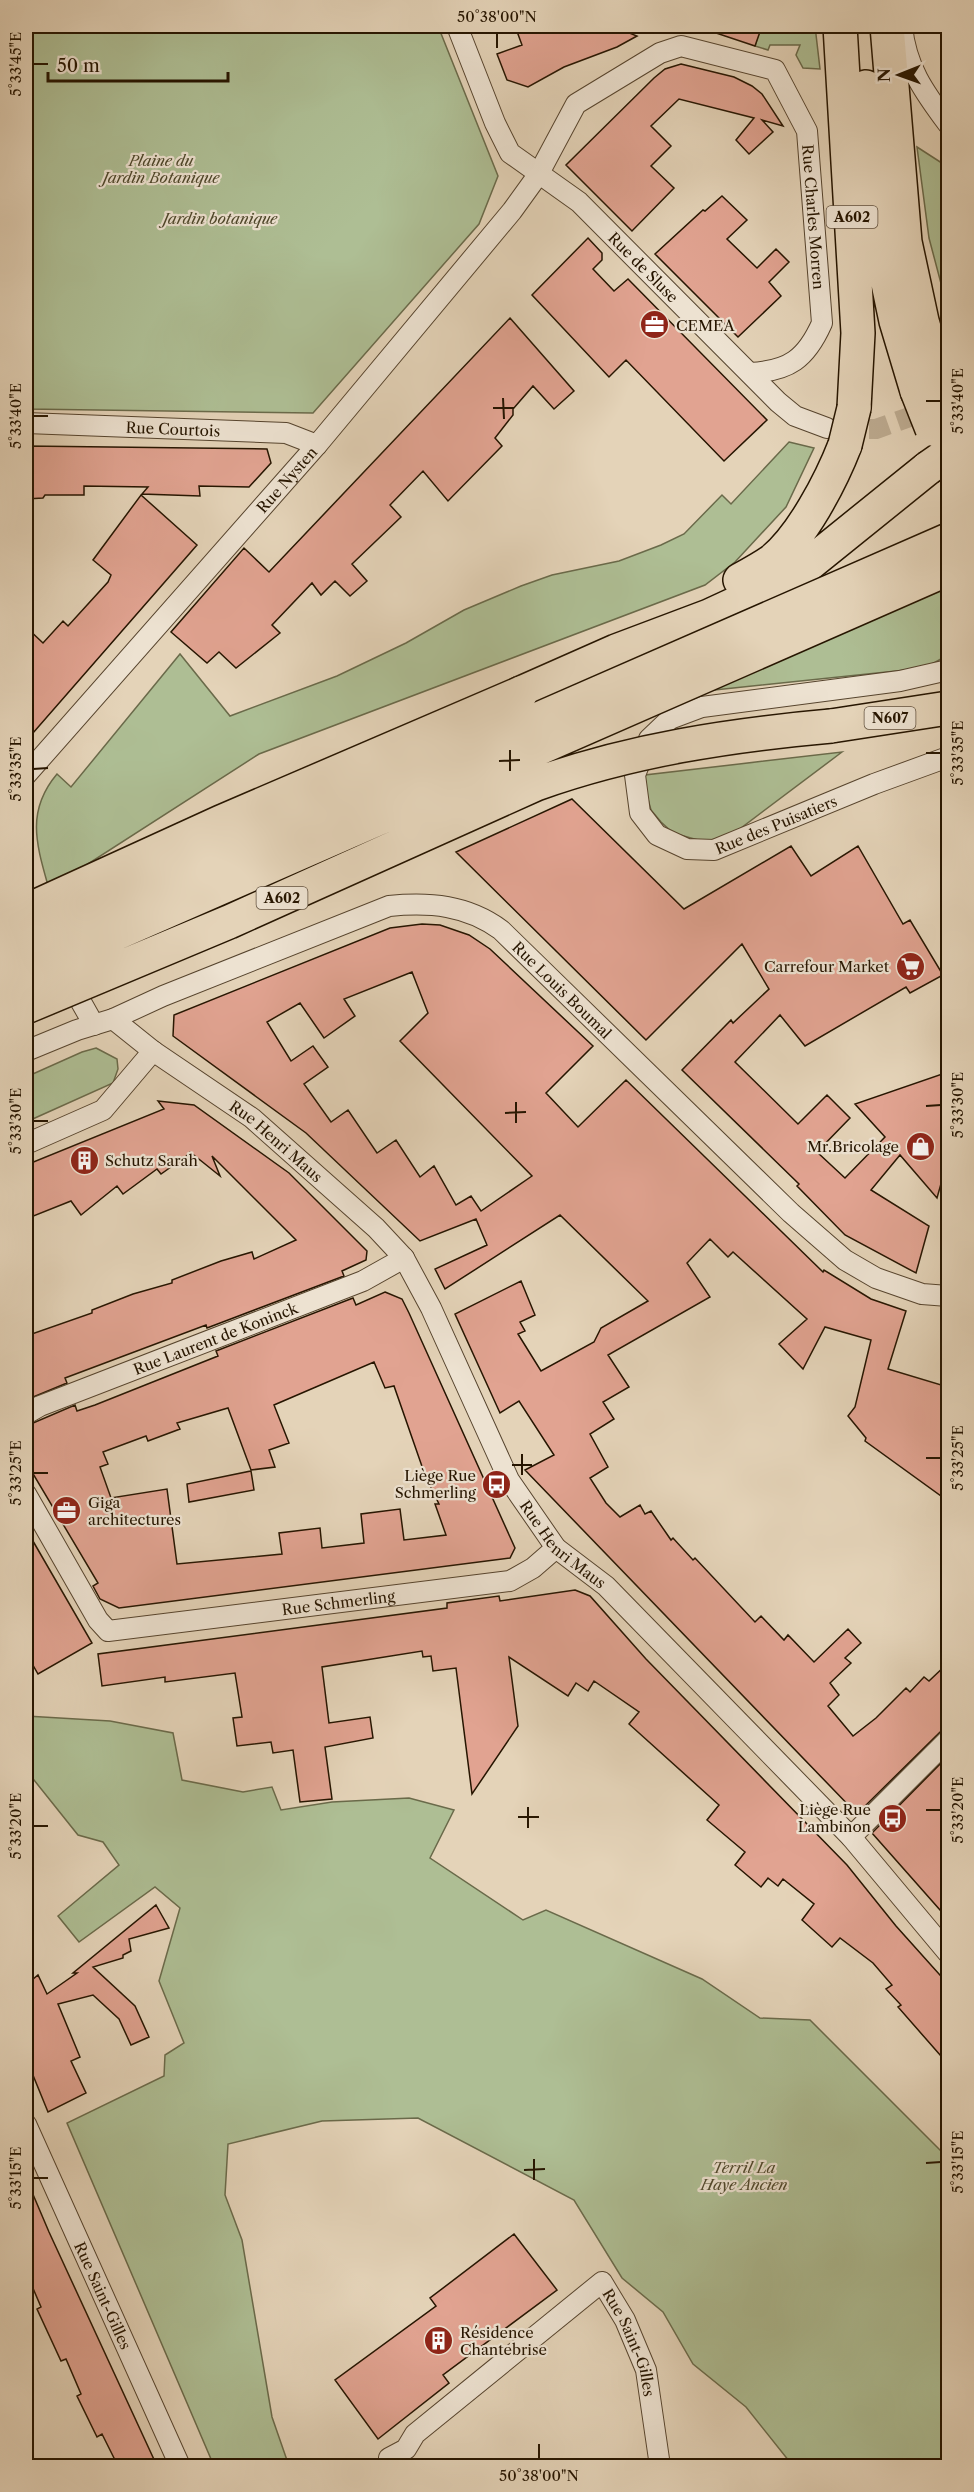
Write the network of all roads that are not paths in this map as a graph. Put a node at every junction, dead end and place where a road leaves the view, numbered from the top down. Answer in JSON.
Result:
{"nodes":[{"id":1,"x":457,"y":26,"type":"edge"},
{"id":2,"x":840,"y":26,"type":"edge"},
{"id":3,"x":860,"y":26,"type":"edge"},
{"id":4,"x":887,"y":26,"type":"edge"},
{"id":5,"x":902,"y":26,"type":"edge"},
{"id":6,"x":948,"y":124,"type":"edge"},
{"id":7,"x":538,"y":175,"type":"junction"},
{"id":8,"x":750,"y":373,"type":"junction"},
{"id":9,"x":26,"y":423,"type":"edge"},
{"id":10,"x":939,"y":435,"type":"edge"},
{"id":11,"x":836,"y":436,"type":"junction"},
{"id":12,"x":317,"y":445,"type":"junction"},
{"id":13,"x":948,"y":540,"type":"edge"},
{"id":14,"x":948,"y":568,"type":"edge"},
{"id":15,"x":616,"y":651,"type":"junction"},
{"id":16,"x":948,"y":669,"type":"edge"},
{"id":17,"x":948,"y":708,"type":"edge"},
{"id":18,"x":948,"y":723,"type":"edge"},
{"id":19,"x":831,"y":726,"type":"junction"},
{"id":20,"x":948,"y":757,"type":"edge"},
{"id":21,"x":26,"y":775,"type":"edge"},
{"id":22,"x":26,"y":911,"type":"edge"},
{"id":23,"x":26,"y":943,"type":"edge"},
{"id":24,"x":26,"y":973,"type":"edge"},
{"id":25,"x":81,"y":1002,"type":"dead end"},
{"id":26,"x":26,"y":1007,"type":"edge"},
{"id":27,"x":113,"y":1019,"type":"junction"},
{"id":28,"x":94,"y":1025,"type":"junction"},
{"id":29,"x":26,"y":1051,"type":"edge"},
{"id":30,"x":153,"y":1051,"type":"junction"},
{"id":31,"x":26,"y":1144,"type":"edge"},
{"id":32,"x":404,"y":1258,"type":"junction"},
{"id":33,"x":948,"y":1296,"type":"edge"},
{"id":34,"x":26,"y":1414,"type":"edge"},
{"id":35,"x":26,"y":1494,"type":"edge"},
{"id":36,"x":556,"y":1548,"type":"junction"},
{"id":37,"x":948,"y":1740,"type":"edge"},
{"id":38,"x":851,"y":1837,"type":"junction"},
{"id":39,"x":948,"y":1953,"type":"edge"},
{"id":40,"x":26,"y":2124,"type":"edge"},
{"id":41,"x":389,"y":2458,"type":"dead end"},
{"id":42,"x":180,"y":2466,"type":"edge"},
{"id":43,"x":660,"y":2466,"type":"edge"}],
"edges":[{"from":1,"to":7,"type":"street","name":"Rue de Sluse"},
{"from":2,"to":11,"type":"highway","number":"A602","bridge":true},
{"from":3,"to":10,"type":"highway"},
{"from":4,"to":10,"type":"highway"},
{"from":5,"to":6,"type":"street"},
{"from":7,"to":8,"type":"street","name":"Rue de Sluse"},
{"from":7,"to":8,"type":"street","name":"Rue Charles Morren"},
{"from":7,"to":12,"type":"street","name":"Rue Nysten"},
{"from":8,"to":11,"type":"street","name":"Rue de Sluse"},
{"from":9,"to":12,"type":"street","name":"Rue Courtois"},
{"from":10,"to":15,"type":"highway","number":"A602"},
{"from":11,"to":15,"type":"highway","number":"A602"},
{"from":12,"to":21,"type":"street","name":"Rue Nysten"},
{"from":13,"to":23,"type":"highway","bridge":true},
{"from":14,"to":24,"type":"highway","bridge":true},
{"from":15,"to":22,"type":"highway","number":"A602","bridge":true},
{"from":16,"to":20,"type":"street","name":"Rue des Puisatiers"},
{"from":17,"to":19,"type":"highway","number":"N607"},
{"from":18,"to":19,"type":"highway","number":"A602"},
{"from":19,"to":26,"type":"highway","number":"A602","bridge":true},
{"from":25,"to":28,"type":"street"},
{"from":27,"to":28,"type":"street","name":"Rue Louis Boumal"},
{"from":27,"to":30,"type":"street","name":"Rue Henri Maus"},
{"from":27,"to":33,"type":"street","name":"Rue Louis Boumal"},
{"from":28,"to":29,"type":"street","name":"Rue Louis Boumal"},
{"from":30,"to":31,"type":"street"},
{"from":30,"to":32,"type":"street","name":"Rue Henri Maus"},
{"from":32,"to":34,"type":"street","name":"Rue Laurent de Koninck"},
{"from":32,"to":36,"type":"street","name":"Rue Henri Maus"},
{"from":35,"to":36,"type":"street","name":"Rue Schmerling"},
{"from":36,"to":38,"type":"street","name":"Rue Henri Maus"},
{"from":37,"to":38,"type":"street"},
{"from":38,"to":39,"type":"street","name":"Rue Henri Maus"},
{"from":40,"to":42,"type":"street","name":"Rue Saint-Gilles"},
{"from":41,"to":43,"type":"street","name":"Rue Saint-Gilles"}]}
